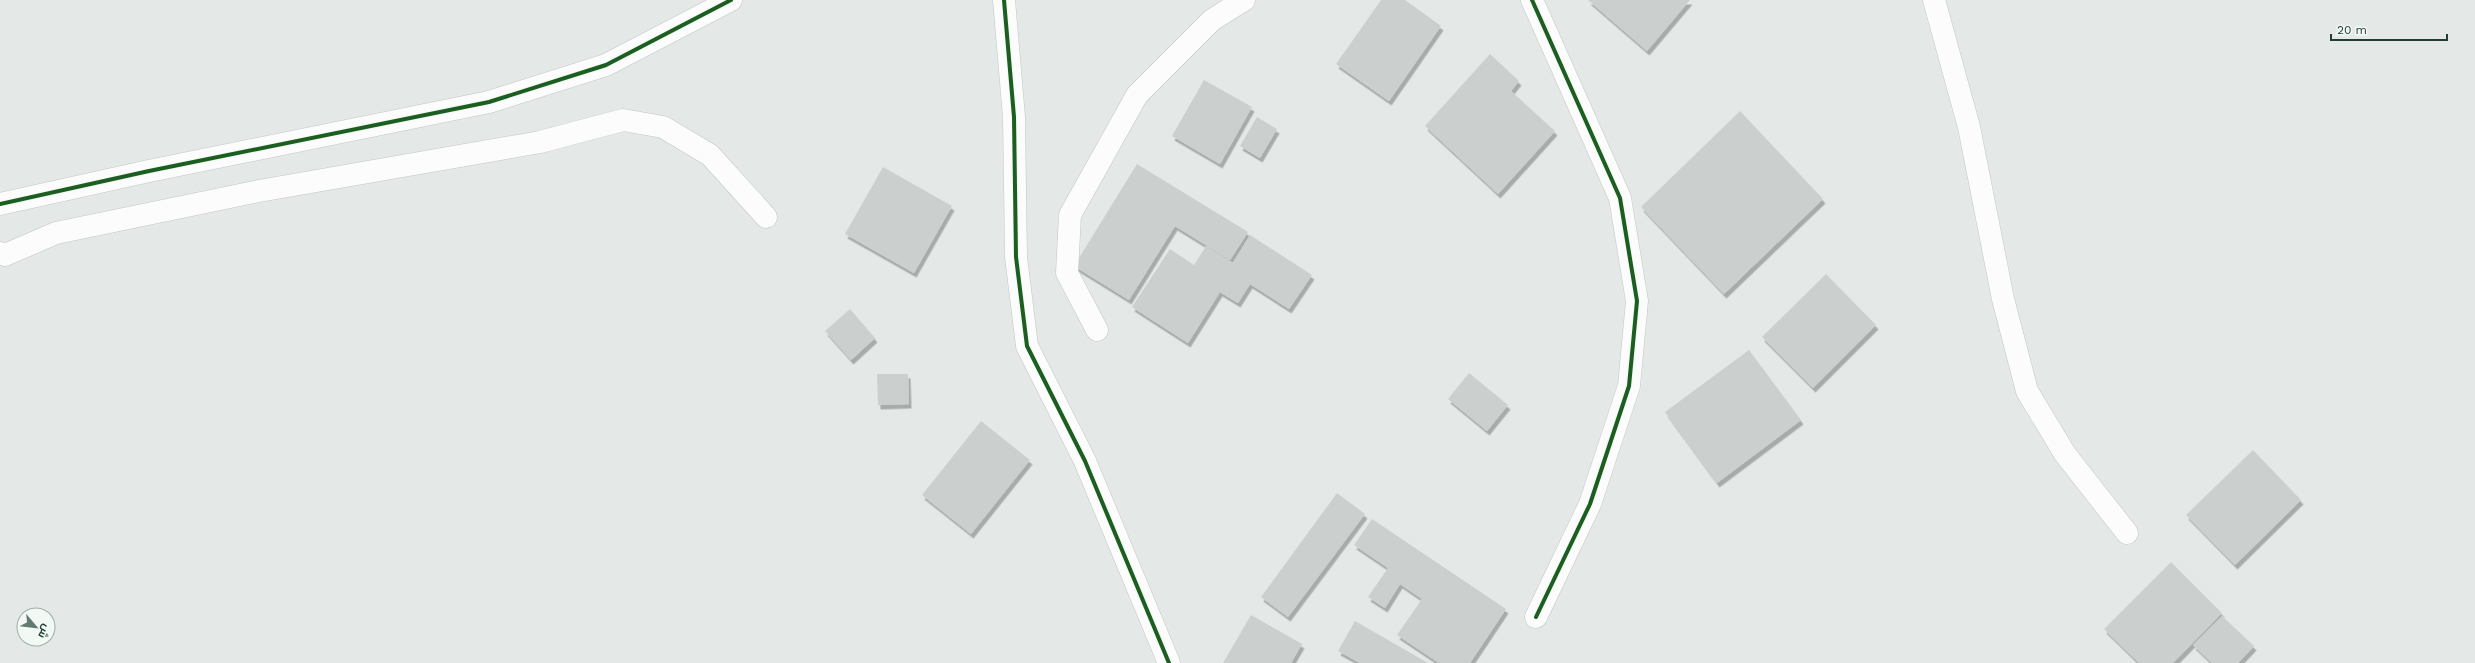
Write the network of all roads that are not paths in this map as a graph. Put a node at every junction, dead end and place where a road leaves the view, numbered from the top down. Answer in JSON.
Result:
{"nodes":[{"id":1,"x":731,"y":0,"type":"edge"},
{"id":2,"x":1004,"y":0,"type":"edge"},
{"id":3,"x":1244,"y":0,"type":"edge"},
{"id":4,"x":1532,"y":0,"type":"edge"},
{"id":5,"x":1934,"y":0,"type":"edge"},
{"id":6,"x":0,"y":204,"type":"edge"},
{"id":7,"x":766,"y":217,"type":"dead end"},
{"id":8,"x":0,"y":253,"type":"edge"},
{"id":9,"x":1096,"y":330,"type":"dead end"},
{"id":10,"x":2127,"y":533,"type":"dead end"},
{"id":11,"x":1536,"y":617,"type":"dead end"},
{"id":12,"x":1169,"y":663,"type":"edge"}],
"edges":[{"from":1,"to":6,"type":"street"},
{"from":2,"to":12,"type":"street"},
{"from":3,"to":9,"type":"street"},
{"from":4,"to":11,"type":"street"},
{"from":5,"to":10,"type":"street"},
{"from":7,"to":8,"type":"street"}]}
